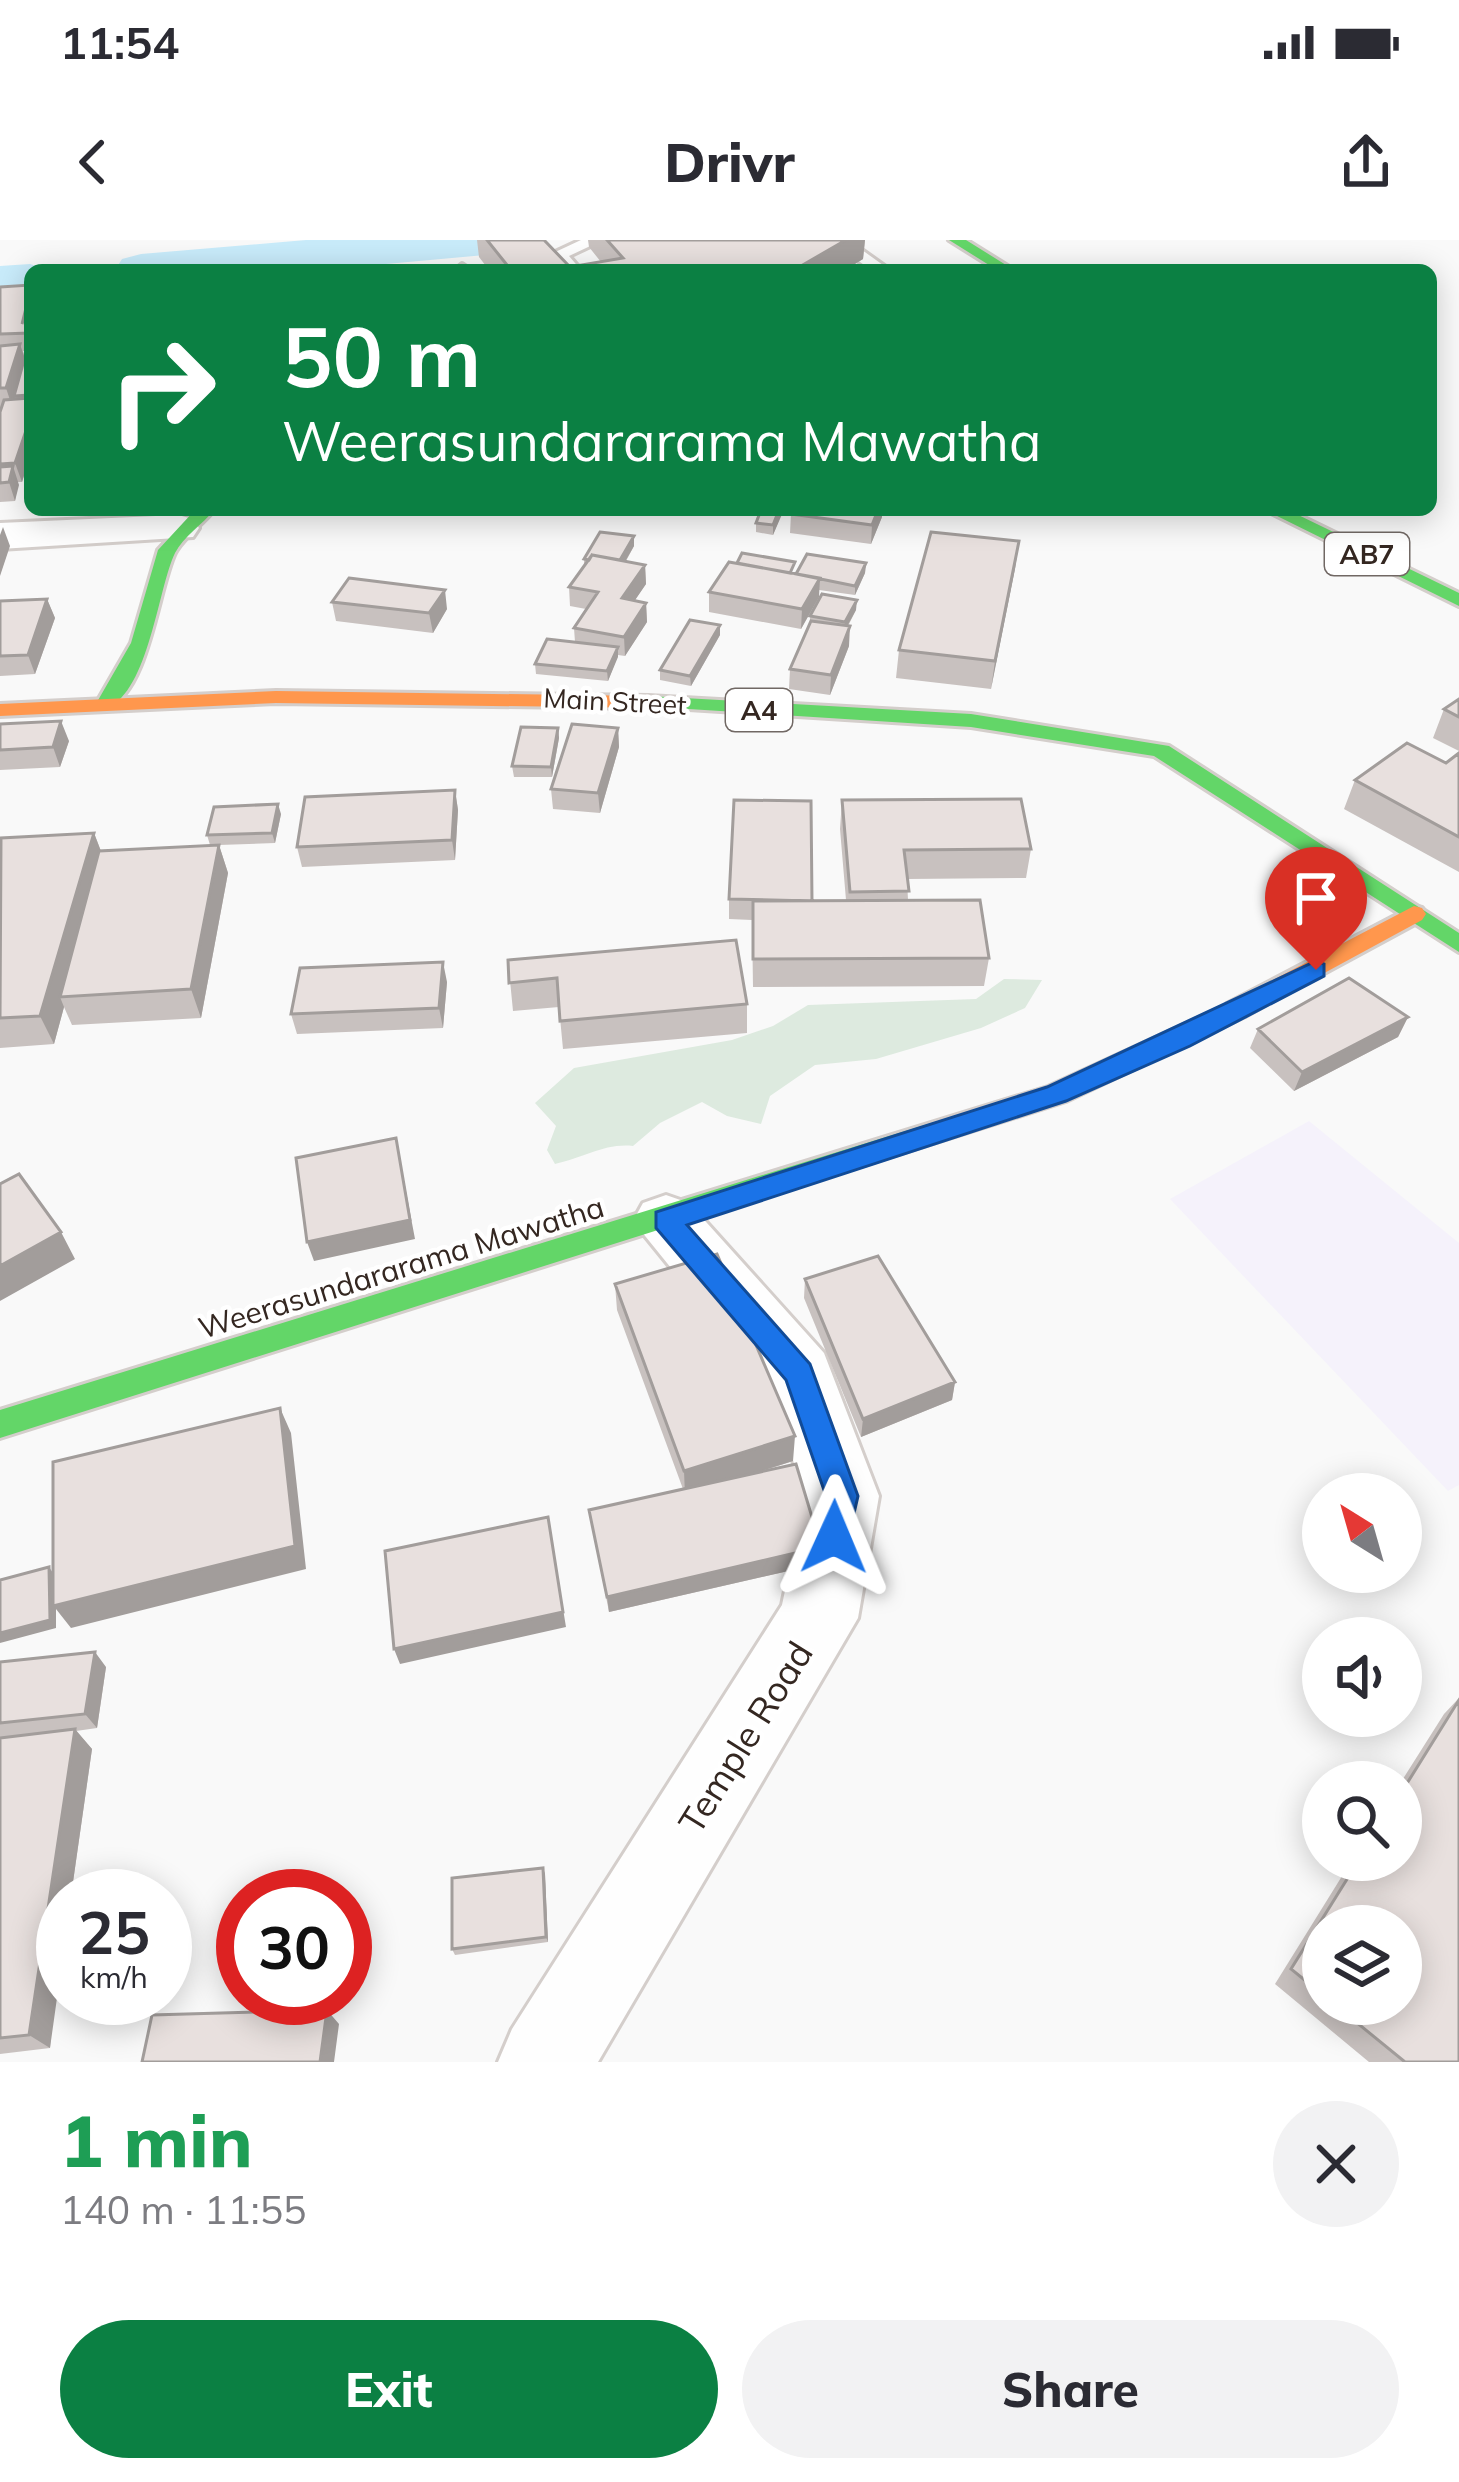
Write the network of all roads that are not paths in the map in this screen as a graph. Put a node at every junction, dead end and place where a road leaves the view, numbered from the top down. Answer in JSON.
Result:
{"nodes":[{"id":1,"x":596,"y":240,"type":"edge"},
{"id":2,"x":838,"y":240,"type":"edge"},
{"id":3,"x":956,"y":240,"type":"edge"},
{"id":4,"x":993,"y":240,"type":"edge"},
{"id":5,"x":568,"y":264,"type":"edge"},
{"id":6,"x":873,"y":264,"type":"edge"},
{"id":7,"x":997,"y":264,"type":"edge"},
{"id":8,"x":1033,"y":264,"type":"edge"},
{"id":9,"x":1286,"y":516,"type":"edge"},
{"id":10,"x":1341,"y":516,"type":"edge"},
{"id":11,"x":192,"y":519,"type":"edge"},
{"id":12,"x":0,"y":536,"type":"edge"},
{"id":13,"x":1459,"y":576,"type":"edge"},
{"id":14,"x":1459,"y":600,"type":"edge"},
{"id":15,"x":107,"y":702,"type":"junction"},
{"id":16,"x":0,"y":710,"type":"edge"},
{"id":17,"x":1414,"y":914,"type":"junction"},
{"id":18,"x":1459,"y":944,"type":"edge"},
{"id":19,"x":666,"y":1220,"type":"junction"},
{"id":20,"x":0,"y":1424,"type":"edge"},
{"id":21,"x":545,"y":2062,"type":"edge"}],
"edges":[{"from":1,"to":5,"type":"lane"},
{"from":2,"to":6,"type":"lane"},
{"from":3,"to":7,"type":"main road"},
{"from":4,"to":8,"type":"main road"},
{"from":9,"to":14,"type":"main road","number":"AB7"},
{"from":10,"to":13,"type":"main road","number":"AB7"},
{"from":11,"to":12,"type":"street"},
{"from":11,"to":15,"type":"main road"},
{"from":15,"to":16,"type":"main road","name":"Main Street","number":"A4"},
{"from":15,"to":17,"type":"main road","name":"Main Street","number":"A4"},
{"from":17,"to":18,"type":"main road","name":"Main Street","number":"A4"},
{"from":17,"to":19,"type":"main road","name":"Weerasundararama Mawatha"},
{"from":19,"to":20,"type":"main road","name":"Weerasundararama Mawatha"},
{"from":19,"to":21,"type":"street","name":"Temple Road"}]}
